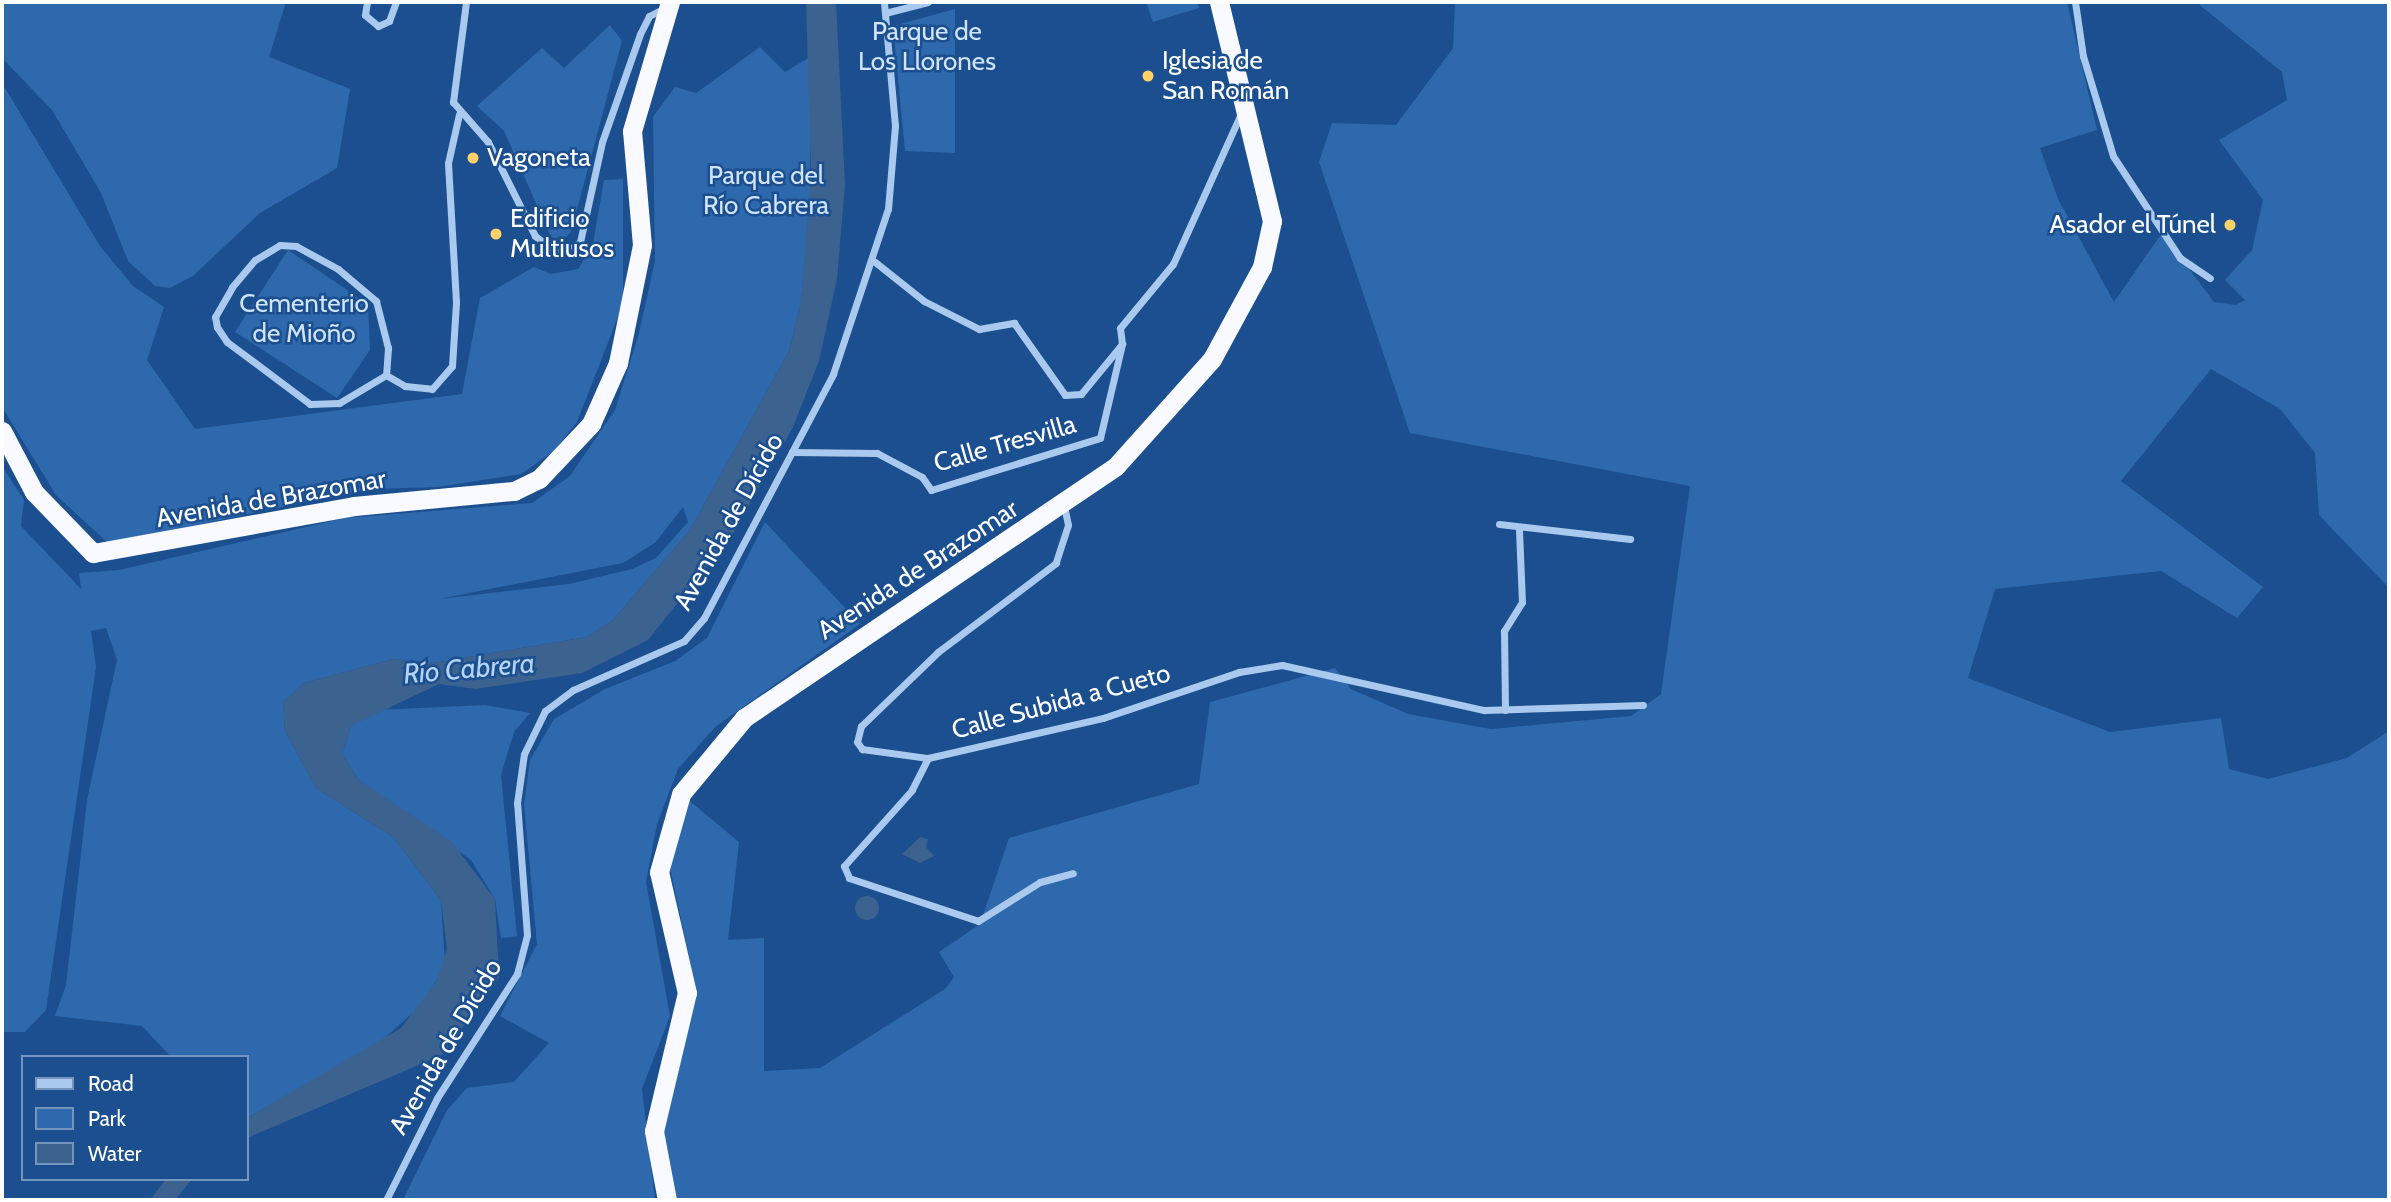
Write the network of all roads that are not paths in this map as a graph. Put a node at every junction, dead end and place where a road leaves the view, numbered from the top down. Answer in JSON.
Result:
{"nodes":[{"id":1,"x":367,"y":2,"type":"edge"},
{"id":2,"x":396,"y":2,"type":"edge"},
{"id":3,"x":466,"y":2,"type":"edge"},
{"id":4,"x":884,"y":2,"type":"edge"},
{"id":5,"x":928,"y":2,"type":"edge"},
{"id":6,"x":1219,"y":2,"type":"edge"},
{"id":7,"x":2076,"y":2,"type":"edge"},
{"id":8,"x":669,"y":4,"type":"edge"},
{"id":9,"x":885,"y":13,"type":"junction"},
{"id":10,"x":1247,"y":109,"type":"junction"},
{"id":11,"x":459,"y":114,"type":"junction"},
{"id":12,"x":875,"y":262,"type":"junction"},
{"id":13,"x":2210,"y":278,"type":"dead end"},
{"id":14,"x":1122,"y":344,"type":"junction"},
{"id":15,"x":387,"y":375,"type":"junction"},
{"id":16,"x":2,"y":431,"type":"edge"},
{"id":17,"x":792,"y":452,"type":"junction"},
{"id":18,"x":1065,"y":506,"type":"junction"},
{"id":19,"x":1499,"y":524,"type":"dead end"},
{"id":20,"x":1519,"y":529,"type":"junction"},
{"id":21,"x":1630,"y":539,"type":"dead end"},
{"id":22,"x":1643,"y":705,"type":"dead end"},
{"id":23,"x":1505,"y":710,"type":"junction"},
{"id":24,"x":928,"y":758,"type":"junction"},
{"id":25,"x":1073,"y":873,"type":"dead end"},
{"id":26,"x":386,"y":1200,"type":"edge"},
{"id":27,"x":667,"y":1200,"type":"edge"}],
"edges":[{"from":1,"to":2,"type":"street"},
{"from":3,"to":11,"type":"street"},
{"from":4,"to":9,"type":"street","name":"Avenida de Dícido"},
{"from":5,"to":9,"type":"street"},
{"from":6,"to":10,"type":"highway","name":"Avenida de Brazomar"},
{"from":7,"to":13,"type":"street"},
{"from":8,"to":11,"type":"street"},
{"from":8,"to":16,"type":"highway","name":"Avenida de Brazomar"},
{"from":9,"to":12,"type":"street","name":"Avenida de Dícido"},
{"from":10,"to":14,"type":"street","name":"Calle Tresvilla"},
{"from":10,"to":18,"type":"highway","name":"Avenida de Brazomar"},
{"from":11,"to":15,"type":"street"},
{"from":12,"to":14,"type":"street","name":"Calle Tresvilla"},
{"from":12,"to":17,"type":"street","name":"Avenida de Dícido"},
{"from":14,"to":17,"type":"street","name":"Calle Tresvilla"},
{"from":15,"to":15,"type":"street"},
{"from":17,"to":26,"type":"street","name":"Avenida de Dícido"},
{"from":18,"to":24,"type":"street","name":"Calle Subida a Cueto"},
{"from":18,"to":27,"type":"highway","name":"Avenida de Brazomar"},
{"from":19,"to":20,"type":"street"},
{"from":20,"to":21,"type":"street"},
{"from":20,"to":23,"type":"street"},
{"from":22,"to":23,"type":"street","name":"Calle Subida a Cueto"},
{"from":23,"to":24,"type":"street","name":"Calle Subida a Cueto"},
{"from":24,"to":25,"type":"street"}]}
